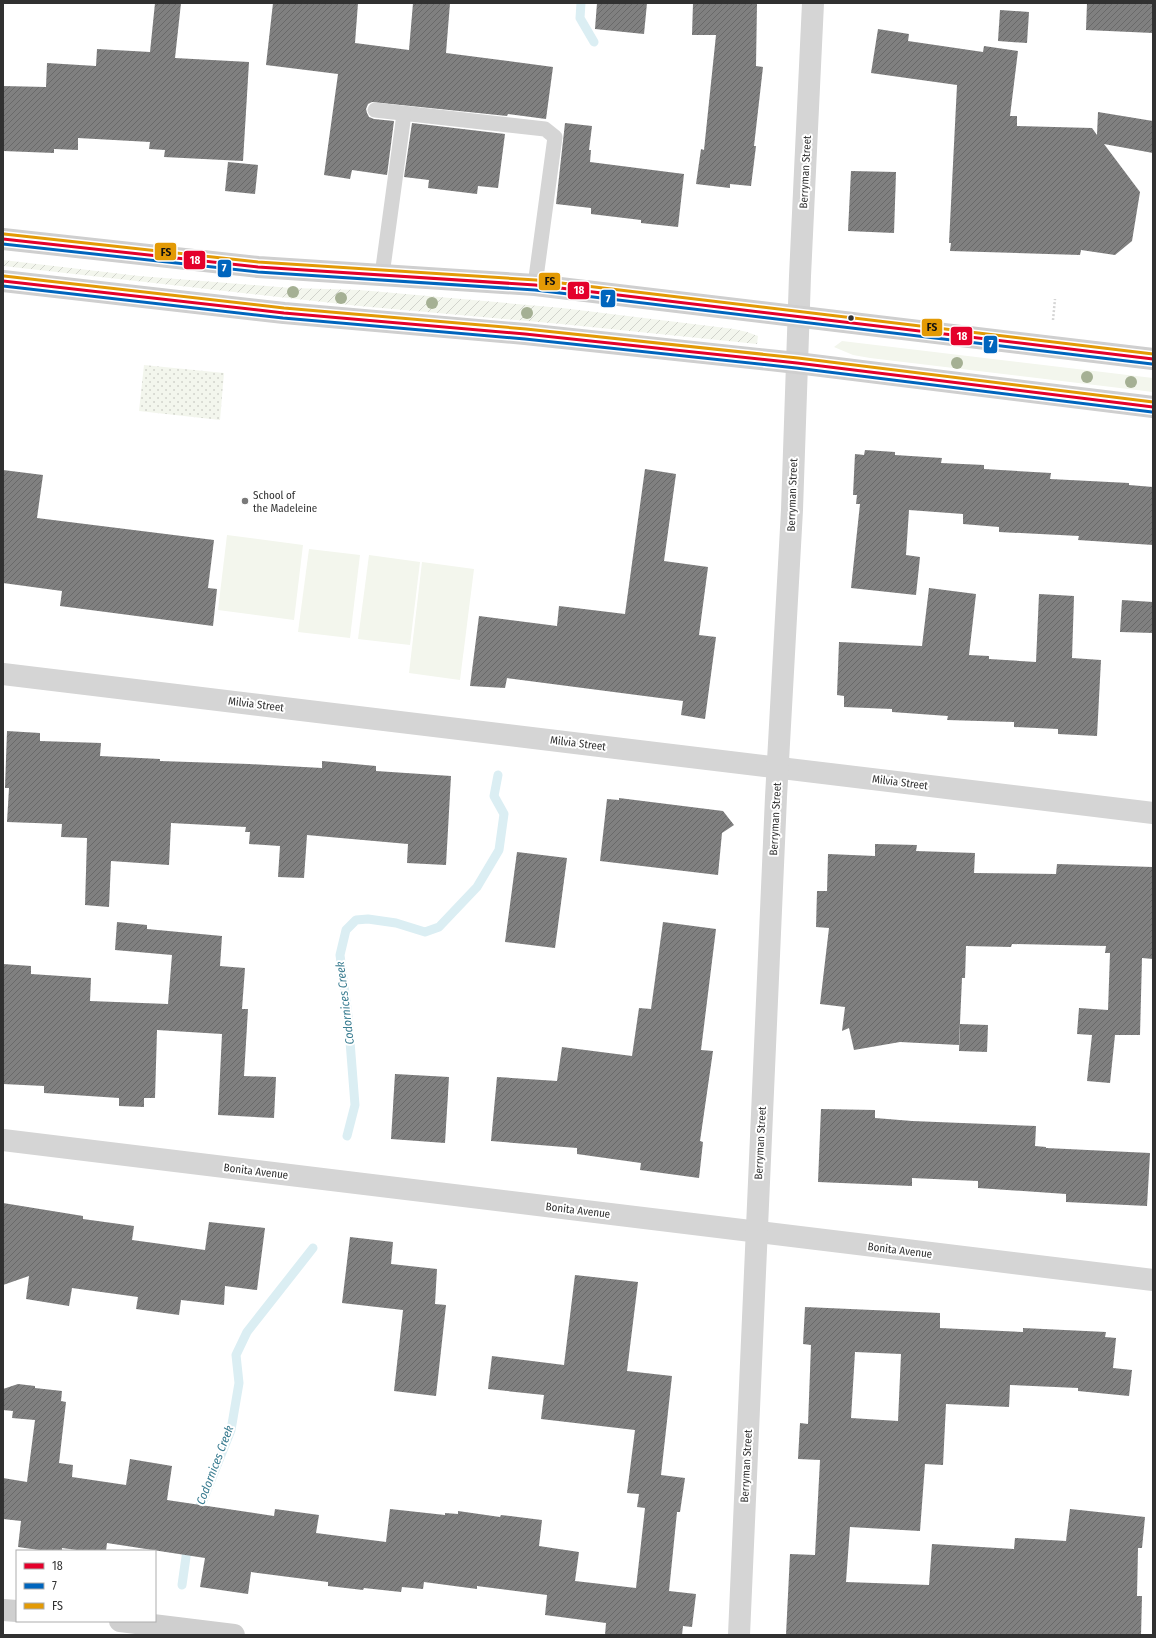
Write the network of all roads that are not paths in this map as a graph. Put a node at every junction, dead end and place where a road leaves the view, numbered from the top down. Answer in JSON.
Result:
{"nodes":[{"id":1,"x":813,"y":3,"type":"edge"},
{"id":2,"x":375,"y":110,"type":"dead end"},
{"id":3,"x":404,"y":114,"type":"junction"},
{"id":4,"x":3,"y":239,"type":"edge"},
{"id":5,"x":382,"y":275,"type":"junction"},
{"id":6,"x":3,"y":281,"type":"edge"},
{"id":7,"x":535,"y":285,"type":"junction"},
{"id":8,"x":799,"y":316,"type":"junction"},
{"id":9,"x":1153,"y":359,"type":"edge"},
{"id":10,"x":797,"y":364,"type":"junction"},
{"id":11,"x":1153,"y":407,"type":"edge"},
{"id":12,"x":3,"y":674,"type":"edge"},
{"id":13,"x":778,"y":768,"type":"junction"},
{"id":14,"x":1153,"y":813,"type":"edge"},
{"id":15,"x":3,"y":1140,"type":"edge"},
{"id":16,"x":757,"y":1232,"type":"junction"},
{"id":17,"x":1153,"y":1280,"type":"edge"},
{"id":18,"x":3,"y":1610,"type":"edge"},
{"id":19,"x":16,"y":1611,"type":"edge"},
{"id":20,"x":128,"y":1622,"type":"edge"},
{"id":21,"x":229,"y":1634,"type":"edge"},
{"id":22,"x":739,"y":1635,"type":"edge"}],
"edges":[{"from":1,"to":8,"type":"street","name":"Berryman Street"},
{"from":2,"to":3,"type":"lane"},
{"from":3,"to":5,"type":"lane"},
{"from":3,"to":7,"type":"lane"},
{"from":4,"to":5,"type":"main road"},
{"from":5,"to":7,"type":"main road"},
{"from":6,"to":10,"type":"main road"},
{"from":7,"to":8,"type":"main road"},
{"from":8,"to":9,"type":"main road"},
{"from":8,"to":10,"type":"street","name":"Berryman Street"},
{"from":10,"to":11,"type":"main road"},
{"from":10,"to":13,"type":"street","name":"Berryman Street"},
{"from":12,"to":13,"type":"street","name":"Milvia Street"},
{"from":13,"to":14,"type":"street","name":"Milvia Street"},
{"from":13,"to":16,"type":"street","name":"Berryman Street"},
{"from":15,"to":16,"type":"street","name":"Bonita Avenue"},
{"from":16,"to":17,"type":"street","name":"Bonita Avenue"},
{"from":16,"to":22,"type":"street","name":"Berryman Street"},
{"from":18,"to":19,"type":"main road"},
{"from":20,"to":21,"type":"main road"}]}
